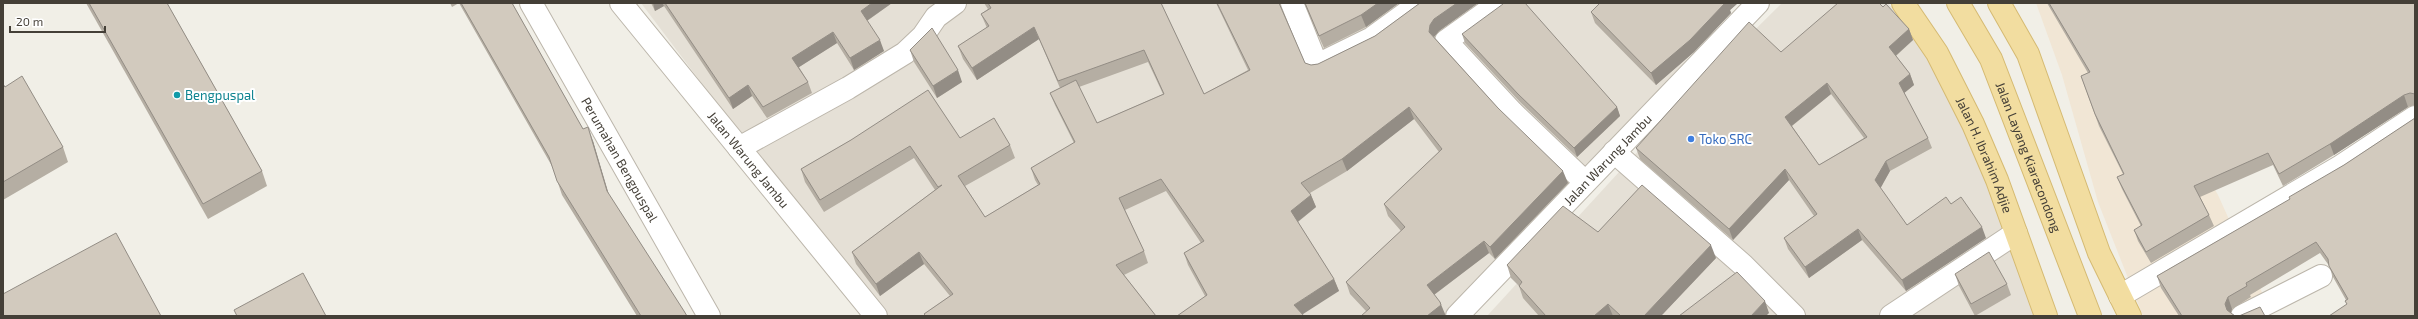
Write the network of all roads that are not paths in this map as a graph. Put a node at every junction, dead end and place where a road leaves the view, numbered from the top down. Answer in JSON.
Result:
{"nodes":[{"id":1,"x":531,"y":3,"type":"edge"},
{"id":2,"x":621,"y":3,"type":"edge"},
{"id":3,"x":955,"y":3,"type":"edge"},
{"id":4,"x":1292,"y":3,"type":"edge"},
{"id":5,"x":1420,"y":3,"type":"edge"},
{"id":6,"x":1499,"y":3,"type":"edge"},
{"id":7,"x":1758,"y":3,"type":"edge"},
{"id":8,"x":1903,"y":3,"type":"edge"},
{"id":9,"x":1958,"y":3,"type":"edge"},
{"id":10,"x":1999,"y":3,"type":"edge"},
{"id":11,"x":2415,"y":117,"type":"edge"},
{"id":12,"x":739,"y":148,"type":"junction"},
{"id":13,"x":1614,"y":152,"type":"junction"},
{"id":14,"x":1585,"y":182,"type":"junction"},
{"id":15,"x":2016,"y":233,"type":"junction"},
{"id":16,"x":2321,"y":276,"type":"dead end"},
{"id":17,"x":2120,"y":296,"type":"junction"},
{"id":18,"x":709,"y":316,"type":"edge"},
{"id":19,"x":876,"y":316,"type":"edge"},
{"id":20,"x":1457,"y":316,"type":"edge"},
{"id":21,"x":1794,"y":316,"type":"edge"},
{"id":22,"x":1891,"y":316,"type":"edge"},
{"id":23,"x":2046,"y":316,"type":"edge"},
{"id":24,"x":2090,"y":316,"type":"edge"},
{"id":25,"x":2130,"y":316,"type":"edge"},
{"id":26,"x":2242,"y":316,"type":"edge"}],
"edges":[{"from":1,"to":18,"type":"street","name":"Perumahan Bengpuspal"},
{"from":2,"to":12,"type":"street","name":"Jalan Warung Jambu"},
{"from":3,"to":12,"type":"street"},
{"from":4,"to":5,"type":"street"},
{"from":6,"to":14,"type":"street"},
{"from":7,"to":13,"type":"street","name":"Jalan Warung Jambu"},
{"from":8,"to":15,"type":"main road","name":"Jalan H. Ibrahim Adjie"},
{"from":9,"to":24,"type":"main road","name":"Jalan Layang Kiaracondong"},
{"from":10,"to":17,"type":"main road"},
{"from":11,"to":17,"type":"street"},
{"from":12,"to":19,"type":"street","name":"Jalan Warung Jambu"},
{"from":13,"to":14,"type":"street","name":"Jalan Warung Jambu"},
{"from":13,"to":21,"type":"street"},
{"from":14,"to":20,"type":"street","name":"Jalan Warung Jambu"},
{"from":15,"to":22,"type":"street"},
{"from":15,"to":23,"type":"main road","name":"Jalan H. Ibrahim Adjie"},
{"from":16,"to":26,"type":"street"},
{"from":17,"to":25,"type":"main road"}]}
